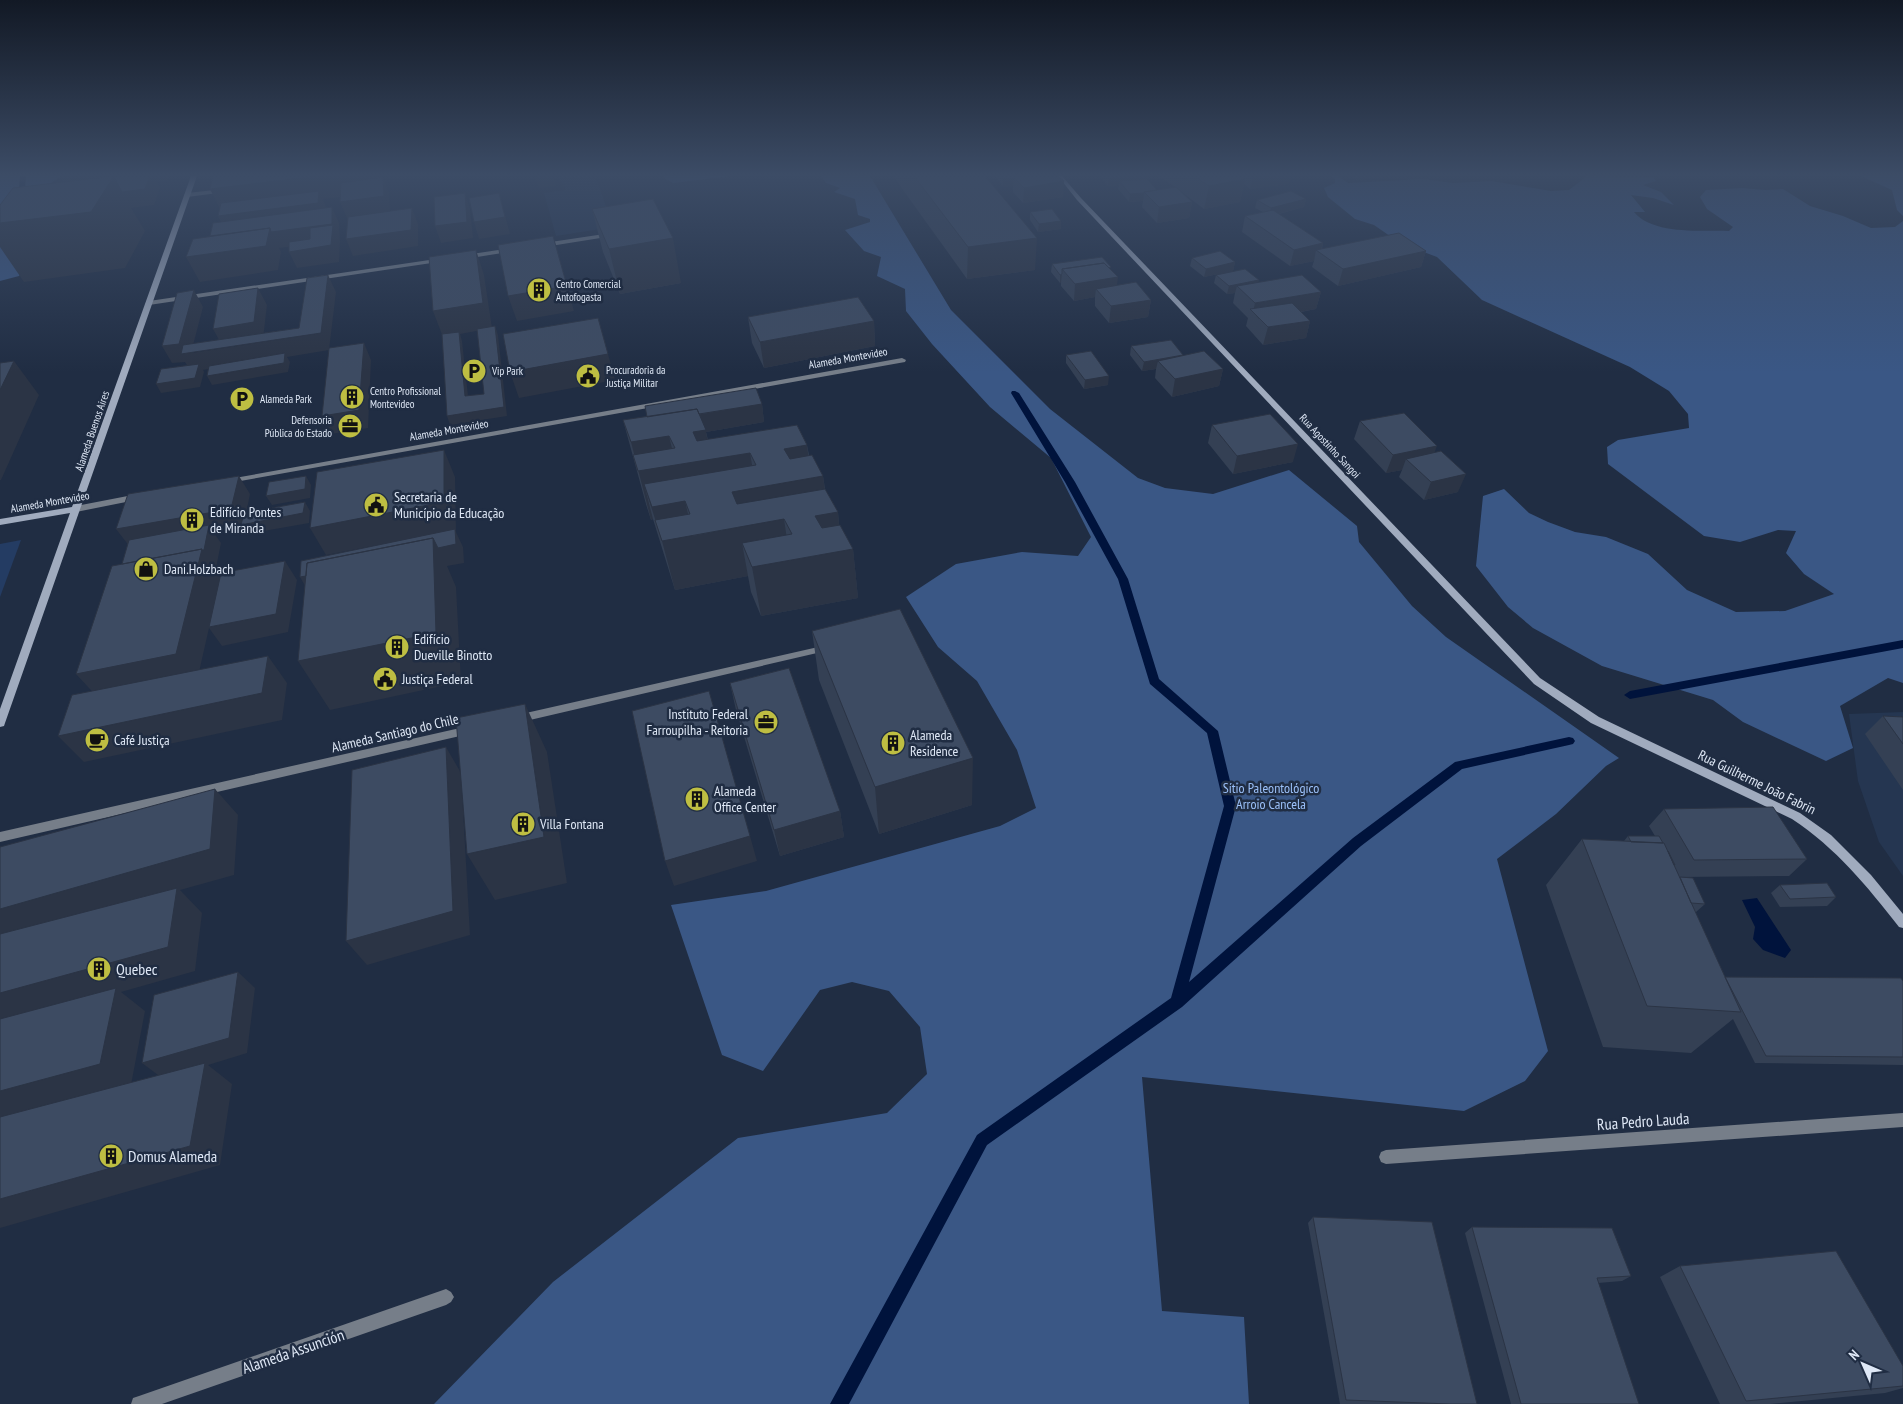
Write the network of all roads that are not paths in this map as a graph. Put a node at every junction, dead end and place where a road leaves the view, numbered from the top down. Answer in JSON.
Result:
{"nodes":[{"id":1,"x":171,"y":242,"type":"edge"},
{"id":2,"x":567,"y":242,"type":"edge"},
{"id":3,"x":1120,"y":242,"type":"edge"},
{"id":4,"x":538,"y":246,"type":"edge"},
{"id":5,"x":519,"y":249,"type":"edge"},
{"id":6,"x":461,"y":257,"type":"edge"},
{"id":7,"x":451,"y":259,"type":"edge"},
{"id":8,"x":149,"y":303,"type":"junction"},
{"id":9,"x":902,"y":360,"type":"dead end"},
{"id":10,"x":217,"y":483,"type":"edge"},
{"id":11,"x":148,"y":496,"type":"edge"},
{"id":12,"x":76,"y":509,"type":"junction"},
{"id":13,"x":0,"y":522,"type":"edge"},
{"id":14,"x":835,"y":646,"type":"edge"},
{"id":15,"x":1595,"y":720,"type":"joint"},
{"id":16,"x":505,"y":722,"type":"edge"},
{"id":17,"x":0,"y":723,"type":"edge"},
{"id":18,"x":476,"y":728,"type":"edge"},
{"id":19,"x":0,"y":837,"type":"edge"},
{"id":20,"x":1903,"y":923,"type":"edge"},
{"id":21,"x":1903,"y":1120,"type":"edge"},
{"id":22,"x":1386,"y":1158,"type":"dead end"},
{"id":23,"x":446,"y":1297,"type":"dead end"},
{"id":24,"x":139,"y":1404,"type":"edge"}],
"edges":[{"from":1,"to":8,"type":"street","name":"Alameda Buenos Aires"},
{"from":2,"to":4,"type":"street"},
{"from":3,"to":15,"type":"street","name":"Rua Agostinho Sangoi"},
{"from":5,"to":6,"type":"street"},
{"from":7,"to":8,"type":"street"},
{"from":8,"to":12,"type":"street","name":"Alameda Buenos Aires"},
{"from":9,"to":10,"type":"street","name":"Alameda Montevideo"},
{"from":11,"to":12,"type":"street","name":"Alameda Montevideo"},
{"from":12,"to":13,"type":"street","name":"Alameda Montevideo"},
{"from":12,"to":17,"type":"street","name":"Alameda Buenos Aires"},
{"from":14,"to":16,"type":"street"},
{"from":15,"to":20,"type":"street","name":"Rua Guilherme João Fabrin"},
{"from":18,"to":19,"type":"street","name":"Alameda Santiago do Chile"},
{"from":21,"to":22,"type":"street","name":"Rua Pedro Lauda"},
{"from":23,"to":24,"type":"street","name":"Alameda Assunción"}]}
